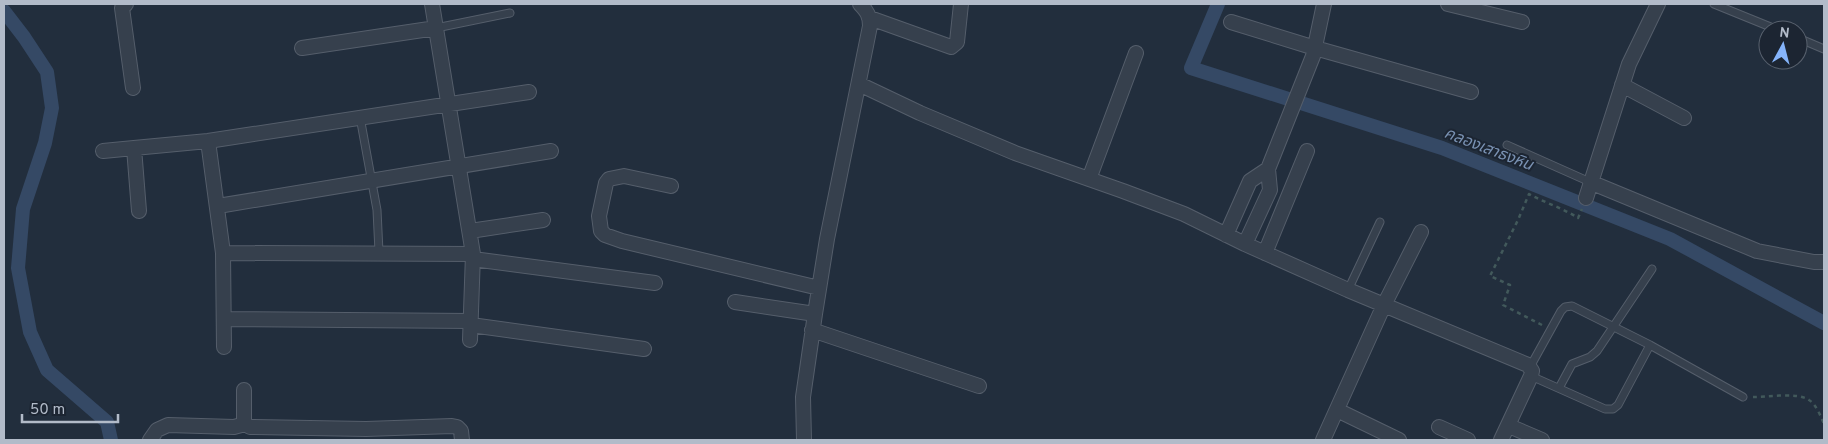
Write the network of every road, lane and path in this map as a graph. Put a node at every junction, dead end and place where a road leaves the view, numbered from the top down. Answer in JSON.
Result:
{"nodes":[{"id":1,"x":126,"y":4,"type":"edge"},
{"id":2,"x":432,"y":4,"type":"edge"},
{"id":3,"x":860,"y":4,"type":"edge"},
{"id":4,"x":961,"y":4,"type":"edge"},
{"id":5,"x":1324,"y":4,"type":"edge"},
{"id":6,"x":1448,"y":4,"type":"edge"},
{"id":7,"x":1658,"y":4,"type":"edge"},
{"id":8,"x":1714,"y":4,"type":"edge"},
{"id":9,"x":510,"y":13,"type":"dead end"},
{"id":10,"x":870,"y":18,"type":"junction"},
{"id":11,"x":1231,"y":22,"type":"dead end"},
{"id":12,"x":1522,"y":22,"type":"dead end"},
{"id":13,"x":1758,"y":22,"type":"edge"},
{"id":14,"x":436,"y":28,"type":"junction"},
{"id":15,"x":1808,"y":42,"type":"edge"},
{"id":16,"x":302,"y":48,"type":"dead end"},
{"id":17,"x":1315,"y":48,"type":"junction"},
{"id":18,"x":1824,"y":49,"type":"edge"},
{"id":19,"x":1136,"y":53,"type":"dead end"},
{"id":20,"x":859,"y":84,"type":"junction"},
{"id":21,"x":1622,"y":85,"type":"junction"},
{"id":22,"x":132,"y":88,"type":"dead end"},
{"id":23,"x":529,"y":92,"type":"dead end"},
{"id":24,"x":1471,"y":92,"type":"dead end"},
{"id":25,"x":448,"y":103,"type":"junction"},
{"id":26,"x":360,"y":116,"type":"junction"},
{"id":27,"x":1684,"y":118,"type":"dead end"},
{"id":28,"x":208,"y":141,"type":"junction"},
{"id":29,"x":1507,"y":145,"type":"dead end"},
{"id":30,"x":134,"y":148,"type":"junction"},
{"id":31,"x":103,"y":151,"type":"dead end"},
{"id":32,"x":552,"y":151,"type":"dead end"},
{"id":33,"x":1307,"y":151,"type":"dead end"},
{"id":34,"x":458,"y":167,"type":"junction"},
{"id":35,"x":1268,"y":169,"type":"junction"},
{"id":36,"x":1089,"y":179,"type":"junction"},
{"id":37,"x":372,"y":182,"type":"junction"},
{"id":38,"x":1590,"y":182,"type":"junction"},
{"id":39,"x":671,"y":186,"type":"dead end"},
{"id":40,"x":1586,"y":198,"type":"dead end"},
{"id":41,"x":218,"y":206,"type":"junction"},
{"id":42,"x":139,"y":211,"type":"dead end"},
{"id":43,"x":1578,"y":218,"type":"dead end"},
{"id":44,"x":544,"y":220,"type":"dead end"},
{"id":45,"x":1380,"y":222,"type":"dead end"},
{"id":46,"x":470,"y":231,"type":"junction"},
{"id":47,"x":1421,"y":232,"type":"dead end"},
{"id":48,"x":1226,"y":235,"type":"junction"},
{"id":49,"x":1245,"y":244,"type":"junction"},
{"id":50,"x":379,"y":252,"type":"junction"},
{"id":51,"x":223,"y":253,"type":"junction"},
{"id":52,"x":1266,"y":253,"type":"junction"},
{"id":53,"x":473,"y":256,"type":"junction"},
{"id":54,"x":1824,"y":262,"type":"edge"},
{"id":55,"x":1652,"y":269,"type":"dead end"},
{"id":56,"x":655,"y":283,"type":"dead end"},
{"id":57,"x":819,"y":288,"type":"junction"},
{"id":58,"x":1348,"y":290,"type":"junction"},
{"id":59,"x":735,"y":302,"type":"dead end"},
{"id":60,"x":1384,"y":305,"type":"junction"},
{"id":61,"x":814,"y":314,"type":"junction"},
{"id":62,"x":224,"y":318,"type":"junction"},
{"id":63,"x":471,"y":323,"type":"junction"},
{"id":64,"x":1544,"y":325,"type":"dead end"},
{"id":65,"x":1614,"y":326,"type":"junction"},
{"id":66,"x":812,"y":330,"type":"junction"},
{"id":67,"x":470,"y":340,"type":"dead end"},
{"id":68,"x":1650,"y":346,"type":"junction"},
{"id":69,"x":224,"y":347,"type":"dead end"},
{"id":70,"x":644,"y":349,"type":"dead end"},
{"id":71,"x":1531,"y":372,"type":"junction"},
{"id":72,"x":979,"y":386,"type":"dead end"},
{"id":73,"x":1559,"y":388,"type":"junction"},
{"id":74,"x":244,"y":390,"type":"dead end"},
{"id":75,"x":1743,"y":397,"type":"joint"},
{"id":76,"x":1336,"y":410,"type":"junction"},
{"id":77,"x":245,"y":424,"type":"junction"},
{"id":78,"x":1824,"y":424,"type":"edge"},
{"id":79,"x":1509,"y":426,"type":"junction"},
{"id":80,"x":1439,"y":428,"type":"dead end"},
{"id":81,"x":150,"y":440,"type":"edge"},
{"id":82,"x":462,"y":440,"type":"edge"},
{"id":83,"x":804,"y":440,"type":"edge"},
{"id":84,"x":1323,"y":440,"type":"edge"},
{"id":85,"x":1399,"y":440,"type":"edge"},
{"id":86,"x":1468,"y":440,"type":"edge"},
{"id":87,"x":1501,"y":440,"type":"edge"},
{"id":88,"x":1542,"y":440,"type":"edge"}],
"edges":[{"from":1,"to":22,"type":"street"},
{"from":2,"to":14,"type":"street"},
{"from":3,"to":10,"type":"street"},
{"from":4,"to":10,"type":"street"},
{"from":5,"to":17,"type":"street"},
{"from":6,"to":12,"type":"street"},
{"from":7,"to":21,"type":"street"},
{"from":8,"to":13,"type":"lane"},
{"from":9,"to":14,"type":"lane"},
{"from":10,"to":20,"type":"street"},
{"from":11,"to":17,"type":"street"},
{"from":14,"to":16,"type":"street"},
{"from":14,"to":25,"type":"street"},
{"from":15,"to":18,"type":"lane"},
{"from":17,"to":24,"type":"street"},
{"from":17,"to":35,"type":"street"},
{"from":19,"to":36,"type":"street"},
{"from":20,"to":36,"type":"street"},
{"from":20,"to":57,"type":"street"},
{"from":21,"to":27,"type":"street"},
{"from":21,"to":38,"type":"street"},
{"from":23,"to":25,"type":"street"},
{"from":25,"to":26,"type":"street"},
{"from":25,"to":34,"type":"street"},
{"from":26,"to":28,"type":"street"},
{"from":26,"to":37,"type":"lane"},
{"from":28,"to":30,"type":"street"},
{"from":28,"to":41,"type":"street"},
{"from":29,"to":38,"type":"lane"},
{"from":30,"to":31,"type":"street"},
{"from":30,"to":42,"type":"street"},
{"from":32,"to":34,"type":"street"},
{"from":33,"to":52,"type":"street"},
{"from":34,"to":37,"type":"street"},
{"from":34,"to":46,"type":"street"},
{"from":35,"to":48,"type":"street"},
{"from":35,"to":49,"type":"street"},
{"from":36,"to":48,"type":"street"},
{"from":37,"to":41,"type":"street"},
{"from":37,"to":50,"type":"lane"},
{"from":38,"to":40,"type":"street"},
{"from":38,"to":54,"type":"street"},
{"from":39,"to":57,"type":"street"},
{"from":41,"to":51,"type":"street"},
{"from":43,"to":64,"type":"path"},
{"from":44,"to":46,"type":"street"},
{"from":45,"to":58,"type":"lane"},
{"from":46,"to":53,"type":"street"},
{"from":47,"to":60,"type":"street"},
{"from":48,"to":49,"type":"street"},
{"from":49,"to":52,"type":"street"},
{"from":50,"to":51,"type":"street"},
{"from":50,"to":53,"type":"street"},
{"from":51,"to":62,"type":"street"},
{"from":52,"to":58,"type":"street"},
{"from":53,"to":56,"type":"street"},
{"from":53,"to":63,"type":"street"},
{"from":55,"to":65,"type":"lane"},
{"from":57,"to":61,"type":"street"},
{"from":58,"to":60,"type":"street"},
{"from":59,"to":61,"type":"street"},
{"from":60,"to":71,"type":"street"},
{"from":60,"to":76,"type":"street"},
{"from":61,"to":66,"type":"street"},
{"from":62,"to":63,"type":"street"},
{"from":62,"to":69,"type":"street"},
{"from":63,"to":67,"type":"street"},
{"from":63,"to":70,"type":"street"},
{"from":65,"to":68,"type":"lane"},
{"from":65,"to":71,"type":"lane"},
{"from":65,"to":73,"type":"lane"},
{"from":66,"to":72,"type":"street"},
{"from":66,"to":83,"type":"street"},
{"from":68,"to":73,"type":"lane"},
{"from":68,"to":75,"type":"lane"},
{"from":71,"to":73,"type":"lane"},
{"from":71,"to":79,"type":"street"},
{"from":74,"to":77,"type":"street"},
{"from":75,"to":78,"type":"path"},
{"from":76,"to":84,"type":"street"},
{"from":76,"to":85,"type":"street"},
{"from":77,"to":81,"type":"street"},
{"from":77,"to":82,"type":"street"},
{"from":79,"to":87,"type":"street"},
{"from":79,"to":88,"type":"street"},
{"from":80,"to":86,"type":"street"}]}
